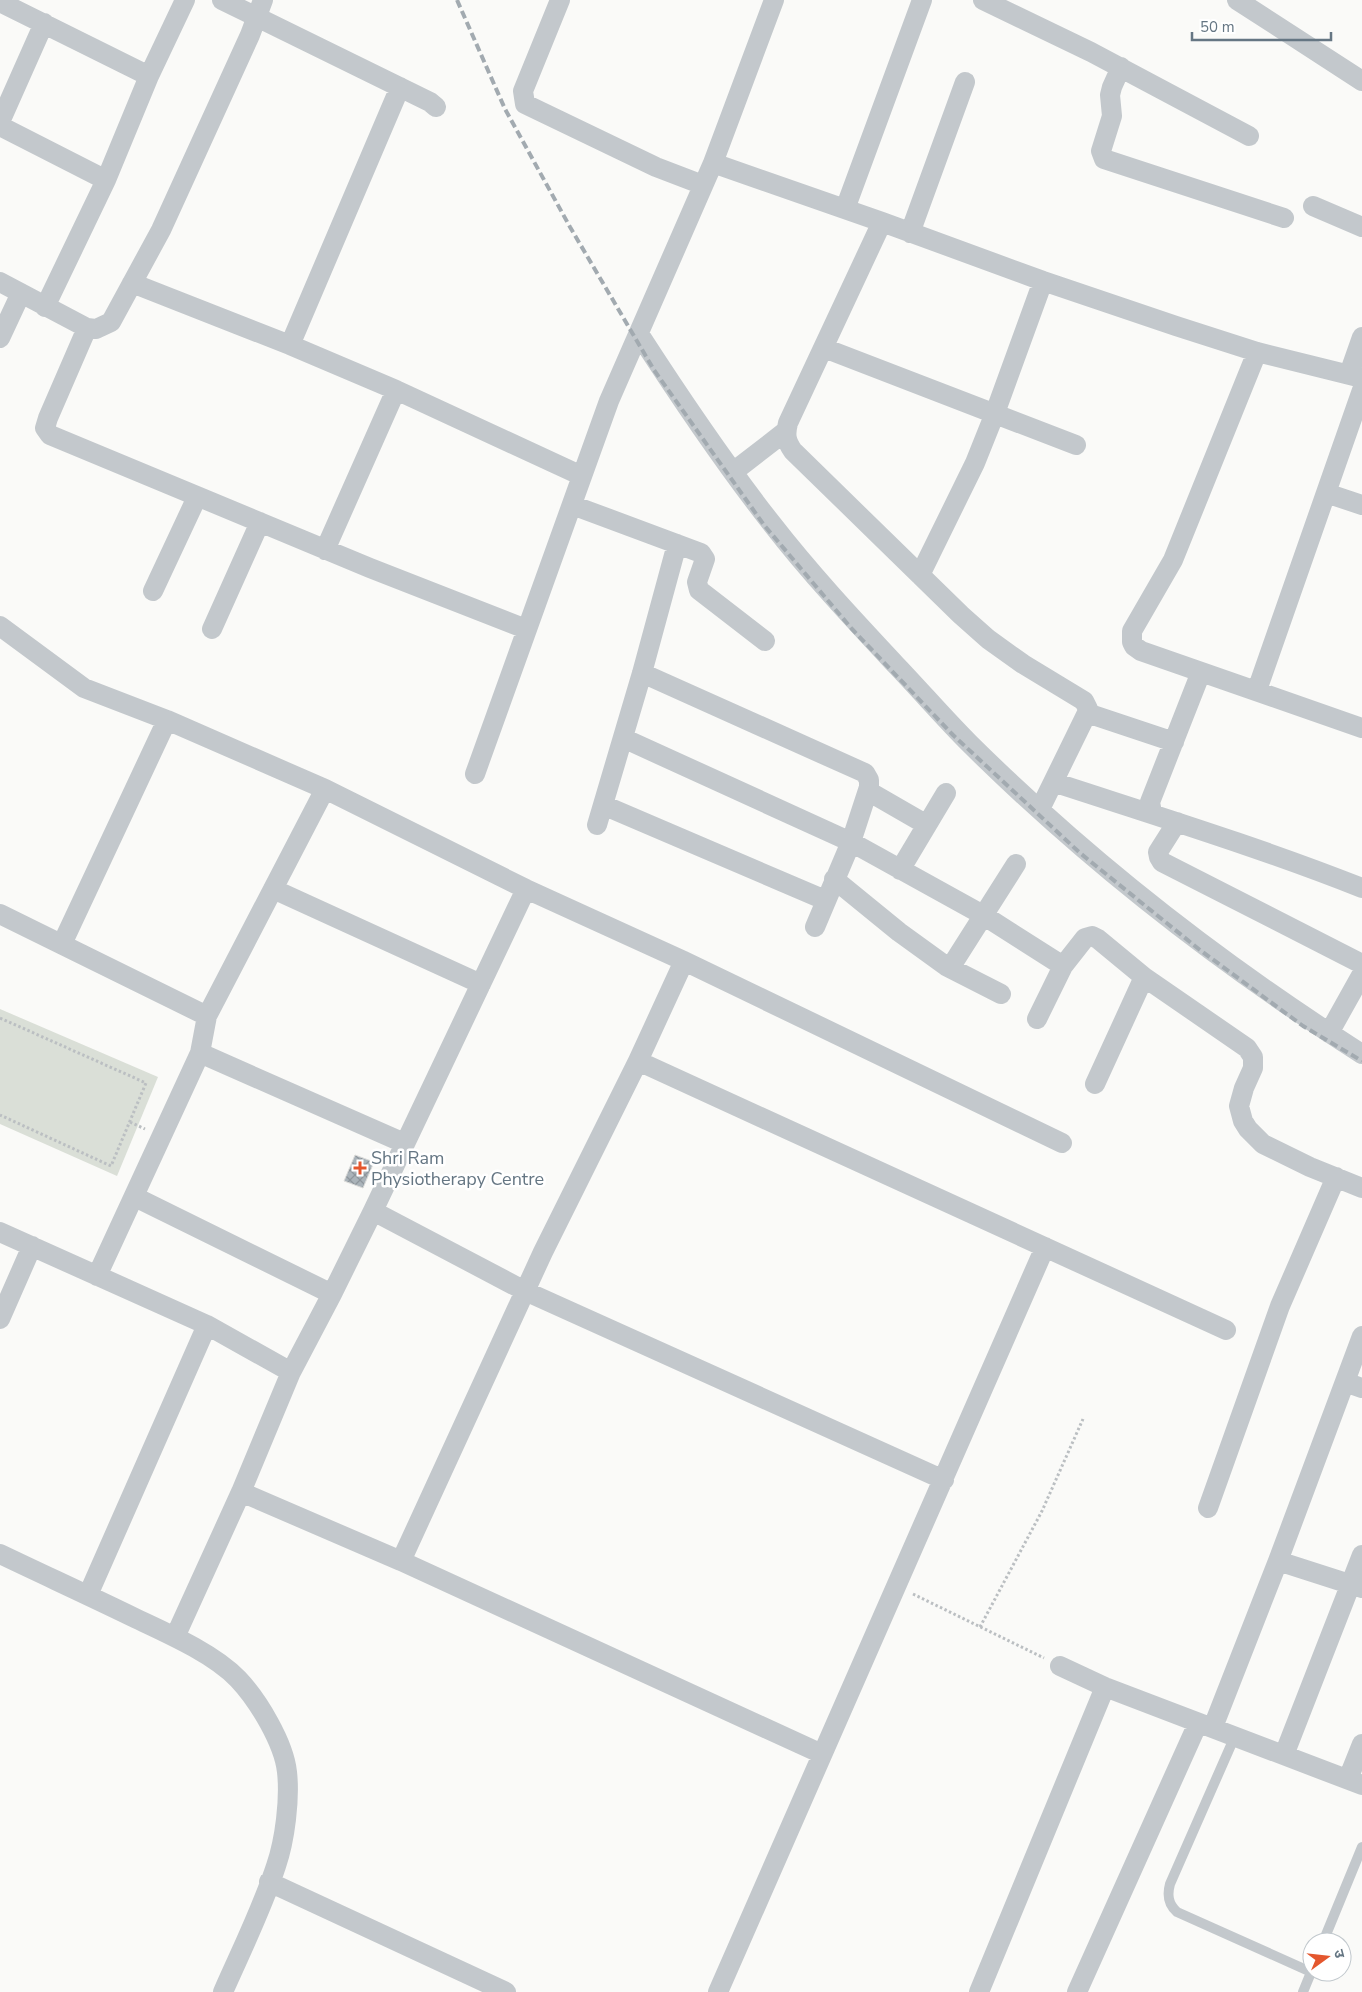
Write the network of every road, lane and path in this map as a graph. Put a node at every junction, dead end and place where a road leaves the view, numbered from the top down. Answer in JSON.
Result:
{"nodes":[{"id":1,"x":185,"y":0,"type":"edge"},
{"id":2,"x":222,"y":0,"type":"edge"},
{"id":3,"x":560,"y":0,"type":"edge"},
{"id":4,"x":774,"y":0,"type":"edge"},
{"id":5,"x":922,"y":0,"type":"edge"},
{"id":6,"x":984,"y":0,"type":"edge"},
{"id":7,"x":1237,"y":0,"type":"edge"},
{"id":8,"x":0,"y":2,"type":"edge"},
{"id":9,"x":260,"y":8,"type":"edge"},
{"id":10,"x":44,"y":23,"type":"junction"},
{"id":11,"x":1121,"y":67,"type":"junction"},
{"id":12,"x":149,"y":76,"type":"junction"},
{"id":13,"x":1362,"y":81,"type":"edge"},
{"id":14,"x":965,"y":82,"type":"dead end"},
{"id":15,"x":400,"y":87,"type":"junction"},
{"id":16,"x":436,"y":107,"type":"dead end"},
{"id":17,"x":0,"y":122,"type":"edge"},
{"id":18,"x":0,"y":126,"type":"edge"},
{"id":19,"x":1249,"y":136,"type":"dead end"},
{"id":20,"x":713,"y":163,"type":"junction"},
{"id":21,"x":106,"y":180,"type":"junction"},
{"id":22,"x":703,"y":184,"type":"junction"},
{"id":23,"x":1313,"y":206,"type":"dead end"},
{"id":24,"x":845,"y":209,"type":"junction"},
{"id":25,"x":1284,"y":218,"type":"dead end"},
{"id":26,"x":882,"y":222,"type":"junction"},
{"id":27,"x":1362,"y":227,"type":"edge"},
{"id":28,"x":910,"y":233,"type":"junction"},
{"id":29,"x":1043,"y":280,"type":"junction"},
{"id":30,"x":0,"y":282,"type":"edge"},
{"id":31,"x":132,"y":283,"type":"junction"},
{"id":32,"x":21,"y":293,"type":"junction"},
{"id":33,"x":45,"y":307,"type":"junction"},
{"id":34,"x":87,"y":328,"type":"junction"},
{"id":35,"x":639,"y":334,"type":"junction"},
{"id":36,"x":1362,"y":336,"type":"edge"},
{"id":37,"x":0,"y":338,"type":"edge"},
{"id":38,"x":290,"y":345,"type":"junction"},
{"id":39,"x":824,"y":348,"type":"junction"},
{"id":40,"x":1257,"y":352,"type":"junction"},
{"id":41,"x":1356,"y":376,"type":"edge"},
{"id":42,"x":396,"y":390,"type":"junction"},
{"id":43,"x":1362,"y":390,"type":"edge"},
{"id":44,"x":995,"y":413,"type":"junction"},
{"id":45,"x":786,"y":431,"type":"junction"},
{"id":46,"x":1076,"y":445,"type":"dead end"},
{"id":47,"x":733,"y":472,"type":"junction"},
{"id":48,"x":582,"y":476,"type":"junction"},
{"id":49,"x":1326,"y":493,"type":"junction"},
{"id":50,"x":197,"y":497,"type":"junction"},
{"id":51,"x":572,"y":505,"type":"junction"},
{"id":52,"x":1362,"y":505,"type":"edge"},
{"id":53,"x":260,"y":522,"type":"junction"},
{"id":54,"x":677,"y":544,"type":"junction"},
{"id":55,"x":325,"y":550,"type":"junction"},
{"id":56,"x":920,"y":575,"type":"junction"},
{"id":57,"x":153,"y":591,"type":"dead end"},
{"id":58,"x":0,"y":626,"type":"edge"},
{"id":59,"x":212,"y":629,"type":"dead end"},
{"id":60,"x":526,"y":629,"type":"junction"},
{"id":61,"x":765,"y":641,"type":"dead end"},
{"id":62,"x":1202,"y":672,"type":"junction"},
{"id":63,"x":642,"y":673,"type":"junction"},
{"id":64,"x":1257,"y":690,"type":"junction"},
{"id":65,"x":1087,"y":713,"type":"junction"},
{"id":66,"x":166,"y":720,"type":"junction"},
{"id":67,"x":1362,"y":728,"type":"edge"},
{"id":68,"x":623,"y":738,"type":"junction"},
{"id":69,"x":1174,"y":742,"type":"junction"},
{"id":70,"x":476,"y":774,"type":"dead end"},
{"id":71,"x":1053,"y":782,"type":"junction"},
{"id":72,"x":325,"y":789,"type":"junction"},
{"id":73,"x":868,"y":791,"type":"junction"},
{"id":74,"x":946,"y":793,"type":"dead end"},
{"id":75,"x":603,"y":805,"type":"junction"},
{"id":76,"x":1040,"y":809,"type":"junction"},
{"id":77,"x":1152,"y":813,"type":"junction"},
{"id":78,"x":1177,"y":822,"type":"junction"},
{"id":79,"x":597,"y":825,"type":"dead end"},
{"id":80,"x":927,"y":825,"type":"junction"},
{"id":81,"x":851,"y":842,"type":"junction"},
{"id":82,"x":1016,"y":864,"type":"dead end"},
{"id":83,"x":900,"y":870,"type":"junction"},
{"id":84,"x":834,"y":879,"type":"junction"},
{"id":85,"x":1362,"y":888,"type":"edge"},
{"id":86,"x":273,"y":889,"type":"junction"},
{"id":87,"x":526,"y":890,"type":"junction"},
{"id":88,"x":825,"y":900,"type":"junction"},
{"id":89,"x":0,"y":914,"type":"edge"},
{"id":90,"x":983,"y":915,"type":"junction"},
{"id":91,"x":815,"y":927,"type":"dead end"},
{"id":92,"x":62,"y":944,"type":"junction"},
{"id":93,"x":684,"y":961,"type":"junction"},
{"id":94,"x":1362,"y":964,"type":"edge"},
{"id":95,"x":1063,"y":966,"type":"junction"},
{"id":96,"x":950,"y":968,"type":"junction"},
{"id":97,"x":1362,"y":974,"type":"edge"},
{"id":98,"x":1144,"y":977,"type":"junction"},
{"id":99,"x":481,"y":984,"type":"junction"},
{"id":100,"x":1002,"y":994,"type":"dead end"},
{"id":101,"x":207,"y":1016,"type":"junction"},
{"id":102,"x":0,"y":1018,"type":"edge"},
{"id":103,"x":1037,"y":1019,"type":"dead end"},
{"id":104,"x":1329,"y":1033,"type":"junction"},
{"id":105,"x":200,"y":1053,"type":"junction"},
{"id":106,"x":1362,"y":1054,"type":"edge"},
{"id":107,"x":638,"y":1061,"type":"junction"},
{"id":108,"x":1095,"y":1084,"type":"dead end"},
{"id":109,"x":0,"y":1115,"type":"edge"},
{"id":110,"x":404,"y":1143,"type":"junction"},
{"id":111,"x":1062,"y":1143,"type":"dead end"},
{"id":112,"x":1336,"y":1177,"type":"junction"},
{"id":113,"x":1362,"y":1188,"type":"edge"},
{"id":114,"x":135,"y":1197,"type":"junction"},
{"id":115,"x":373,"y":1211,"type":"junction"},
{"id":116,"x":0,"y":1232,"type":"edge"},
{"id":117,"x":32,"y":1246,"type":"junction"},
{"id":118,"x":1045,"y":1247,"type":"junction"},
{"id":119,"x":97,"y":1276,"type":"junction"},
{"id":120,"x":525,"y":1291,"type":"junction"},
{"id":121,"x":332,"y":1294,"type":"junction"},
{"id":122,"x":0,"y":1319,"type":"edge"},
{"id":123,"x":208,"y":1325,"type":"junction"},
{"id":124,"x":1226,"y":1330,"type":"dead end"},
{"id":125,"x":1362,"y":1336,"type":"edge"},
{"id":126,"x":291,"y":1372,"type":"junction"},
{"id":127,"x":1354,"y":1385,"type":"edge"},
{"id":128,"x":1083,"y":1419,"type":"dead end"},
{"id":129,"x":944,"y":1480,"type":"junction"},
{"id":130,"x":241,"y":1492,"type":"junction"},
{"id":131,"x":1208,"y":1508,"type":"dead end"},
{"id":132,"x":0,"y":1554,"type":"edge"},
{"id":133,"x":1362,"y":1555,"type":"edge"},
{"id":134,"x":401,"y":1561,"type":"junction"},
{"id":135,"x":1278,"y":1561,"type":"junction"},
{"id":136,"x":897,"y":1586,"type":"junction"},
{"id":137,"x":1357,"y":1586,"type":"edge"},
{"id":138,"x":88,"y":1595,"type":"junction"},
{"id":139,"x":980,"y":1627,"type":"junction"},
{"id":140,"x":175,"y":1637,"type":"junction"},
{"id":141,"x":1060,"y":1666,"type":"joint"},
{"id":142,"x":1105,"y":1687,"type":"junction"},
{"id":143,"x":1206,"y":1725,"type":"junction"},
{"id":144,"x":1235,"y":1736,"type":"junction"},
{"id":145,"x":1362,"y":1744,"type":"edge"},
{"id":146,"x":822,"y":1754,"type":"junction"},
{"id":147,"x":1284,"y":1754,"type":"junction"},
{"id":148,"x":1355,"y":1782,"type":"edge"},
{"id":149,"x":1362,"y":1847,"type":"edge"},
{"id":150,"x":269,"y":1882,"type":"junction"},
{"id":151,"x":1328,"y":1932,"type":"edge"},
{"id":152,"x":1302,"y":1967,"type":"edge"},
{"id":153,"x":223,"y":1992,"type":"edge"},
{"id":154,"x":506,"y":1992,"type":"edge"},
{"id":155,"x":718,"y":1992,"type":"edge"},
{"id":156,"x":979,"y":1992,"type":"edge"},
{"id":157,"x":1077,"y":1992,"type":"edge"}],
"edges":[{"from":1,"to":12,"type":"street"},
{"from":2,"to":9,"type":"street"},
{"from":3,"to":22,"type":"street"},
{"from":4,"to":20,"type":"street"},
{"from":5,"to":24,"type":"street"},
{"from":6,"to":11,"type":"street"},
{"from":7,"to":13,"type":"street"},
{"from":8,"to":10,"type":"street"},
{"from":9,"to":15,"type":"street"},
{"from":9,"to":31,"type":"street"},
{"from":10,"to":12,"type":"street"},
{"from":10,"to":17,"type":"street"},
{"from":11,"to":19,"type":"street"},
{"from":11,"to":25,"type":"street"},
{"from":12,"to":21,"type":"street"},
{"from":14,"to":28,"type":"street"},
{"from":15,"to":16,"type":"street"},
{"from":15,"to":38,"type":"street"},
{"from":18,"to":21,"type":"street"},
{"from":20,"to":22,"type":"street"},
{"from":20,"to":24,"type":"street"},
{"from":21,"to":33,"type":"street"},
{"from":22,"to":35,"type":"street"},
{"from":23,"to":27,"type":"street"},
{"from":24,"to":26,"type":"street"},
{"from":26,"to":28,"type":"street"},
{"from":26,"to":39,"type":"street"},
{"from":28,"to":29,"type":"street"},
{"from":29,"to":40,"type":"street"},
{"from":29,"to":44,"type":"street"},
{"from":30,"to":32,"type":"street"},
{"from":31,"to":34,"type":"street"},
{"from":31,"to":38,"type":"street"},
{"from":32,"to":33,"type":"street"},
{"from":32,"to":37,"type":"street"},
{"from":33,"to":34,"type":"street"},
{"from":34,"to":50,"type":"street"},
{"from":35,"to":47,"type":"street"},
{"from":35,"to":48,"type":"street"},
{"from":36,"to":41,"type":"street"},
{"from":38,"to":42,"type":"street"},
{"from":39,"to":44,"type":"street"},
{"from":39,"to":45,"type":"street"},
{"from":40,"to":41,"type":"street"},
{"from":40,"to":62,"type":"street"},
{"from":42,"to":48,"type":"street"},
{"from":42,"to":55,"type":"street"},
{"from":43,"to":49,"type":"street"},
{"from":44,"to":46,"type":"street"},
{"from":44,"to":56,"type":"street"},
{"from":45,"to":47,"type":"street"},
{"from":45,"to":56,"type":"street"},
{"from":47,"to":76,"type":"street"},
{"from":48,"to":51,"type":"street"},
{"from":49,"to":52,"type":"street"},
{"from":49,"to":64,"type":"street"},
{"from":50,"to":53,"type":"street"},
{"from":50,"to":57,"type":"street"},
{"from":51,"to":54,"type":"street"},
{"from":51,"to":60,"type":"street"},
{"from":53,"to":55,"type":"street"},
{"from":53,"to":59,"type":"street"},
{"from":54,"to":61,"type":"street"},
{"from":54,"to":63,"type":"street"},
{"from":55,"to":60,"type":"street"},
{"from":56,"to":65,"type":"street"},
{"from":58,"to":66,"type":"street"},
{"from":60,"to":70,"type":"street"},
{"from":62,"to":64,"type":"street"},
{"from":62,"to":69,"type":"street"},
{"from":63,"to":68,"type":"street"},
{"from":63,"to":73,"type":"street"},
{"from":64,"to":67,"type":"street"},
{"from":65,"to":69,"type":"street"},
{"from":65,"to":71,"type":"street"},
{"from":66,"to":72,"type":"street"},
{"from":66,"to":92,"type":"street"},
{"from":68,"to":75,"type":"street"},
{"from":68,"to":81,"type":"street"},
{"from":69,"to":77,"type":"street"},
{"from":71,"to":76,"type":"street"},
{"from":71,"to":77,"type":"street"},
{"from":72,"to":86,"type":"street"},
{"from":72,"to":87,"type":"street"},
{"from":73,"to":80,"type":"street"},
{"from":73,"to":81,"type":"street"},
{"from":74,"to":80,"type":"street"},
{"from":75,"to":79,"type":"street"},
{"from":75,"to":88,"type":"street"},
{"from":76,"to":104,"type":"street"},
{"from":77,"to":78,"type":"street"},
{"from":78,"to":85,"type":"street"},
{"from":78,"to":94,"type":"street"},
{"from":80,"to":83,"type":"street"},
{"from":81,"to":83,"type":"street"},
{"from":81,"to":84,"type":"street"},
{"from":82,"to":90,"type":"street"},
{"from":83,"to":90,"type":"street"},
{"from":84,"to":88,"type":"street"},
{"from":84,"to":96,"type":"street"},
{"from":86,"to":99,"type":"street"},
{"from":86,"to":101,"type":"street"},
{"from":87,"to":93,"type":"street"},
{"from":87,"to":99,"type":"street"},
{"from":88,"to":91,"type":"street"},
{"from":89,"to":92,"type":"street"},
{"from":90,"to":95,"type":"street"},
{"from":90,"to":96,"type":"street"},
{"from":92,"to":101,"type":"street"},
{"from":93,"to":107,"type":"street"},
{"from":93,"to":111,"type":"street"},
{"from":95,"to":98,"type":"street"},
{"from":95,"to":103,"type":"street"},
{"from":96,"to":100,"type":"street"},
{"from":97,"to":104,"type":"street"},
{"from":98,"to":108,"type":"street"},
{"from":98,"to":112,"type":"street"},
{"from":99,"to":110,"type":"street"},
{"from":101,"to":105,"type":"street"},
{"from":102,"to":109,"type":"path"},
{"from":104,"to":106,"type":"street"},
{"from":105,"to":110,"type":"street"},
{"from":105,"to":114,"type":"street"},
{"from":107,"to":118,"type":"street"},
{"from":107,"to":120,"type":"street"},
{"from":110,"to":115,"type":"street"},
{"from":112,"to":113,"type":"street"},
{"from":112,"to":131,"type":"street"},
{"from":114,"to":119,"type":"street"},
{"from":114,"to":121,"type":"street"},
{"from":115,"to":120,"type":"street"},
{"from":115,"to":121,"type":"street"},
{"from":116,"to":117,"type":"street"},
{"from":117,"to":119,"type":"street"},
{"from":117,"to":122,"type":"street"},
{"from":118,"to":124,"type":"street"},
{"from":118,"to":129,"type":"street"},
{"from":119,"to":123,"type":"street"},
{"from":120,"to":129,"type":"street"},
{"from":120,"to":134,"type":"street"},
{"from":121,"to":126,"type":"street"},
{"from":123,"to":126,"type":"street"},
{"from":123,"to":138,"type":"street"},
{"from":125,"to":127,"type":"street"},
{"from":126,"to":130,"type":"street"},
{"from":127,"to":135,"type":"street"},
{"from":128,"to":139,"type":"path"},
{"from":129,"to":136,"type":"street"},
{"from":130,"to":134,"type":"street"},
{"from":130,"to":140,"type":"street"},
{"from":132,"to":138,"type":"street"},
{"from":133,"to":137,"type":"street"},
{"from":134,"to":146,"type":"street"},
{"from":135,"to":137,"type":"street"},
{"from":135,"to":143,"type":"street"},
{"from":136,"to":139,"type":"path"},
{"from":136,"to":146,"type":"street"},
{"from":137,"to":147,"type":"street"},
{"from":138,"to":140,"type":"street"},
{"from":139,"to":141,"type":"path"},
{"from":140,"to":150,"type":"street"},
{"from":141,"to":142,"type":"street"},
{"from":142,"to":143,"type":"street"},
{"from":142,"to":156,"type":"street"},
{"from":143,"to":144,"type":"street"},
{"from":143,"to":157,"type":"street"},
{"from":144,"to":147,"type":"street"},
{"from":144,"to":152,"type":"lane"},
{"from":145,"to":148,"type":"street"},
{"from":146,"to":155,"type":"street"},
{"from":147,"to":148,"type":"street"},
{"from":149,"to":151,"type":"lane"},
{"from":150,"to":153,"type":"street"},
{"from":150,"to":154,"type":"street"}]}
